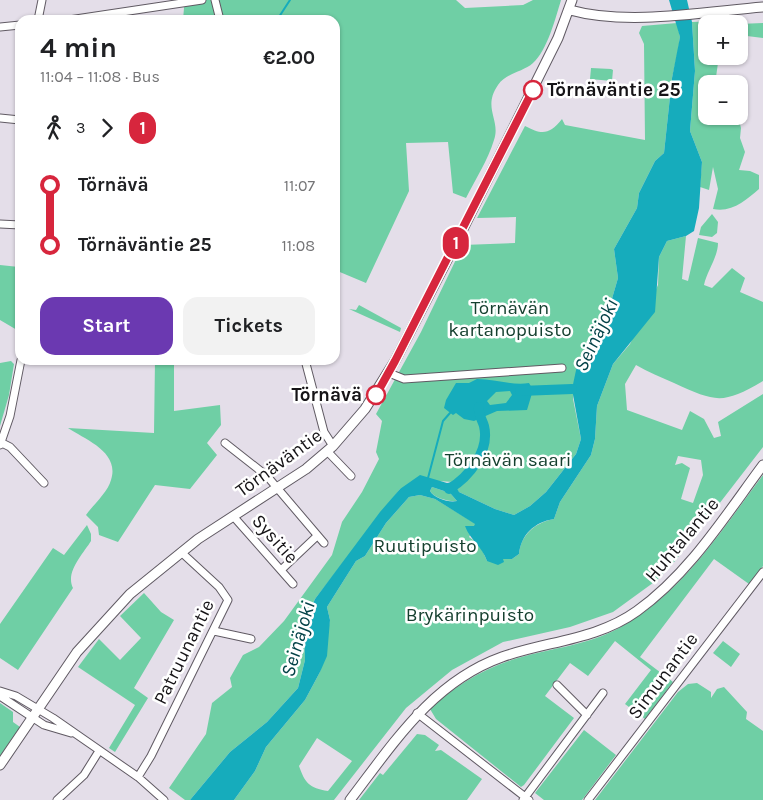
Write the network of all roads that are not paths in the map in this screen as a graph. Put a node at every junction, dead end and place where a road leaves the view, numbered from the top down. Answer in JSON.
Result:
{"nodes":[{"id":1,"x":42,"y":0,"type":"edge"},
{"id":2,"x":202,"y":0,"type":"edge"},
{"id":3,"x":215,"y":0,"type":"edge"},
{"id":4,"x":572,"y":0,"type":"edge"},
{"id":5,"x":763,"y":7,"type":"edge"},
{"id":6,"x":570,"y":10,"type":"junction"},
{"id":7,"x":39,"y":15,"type":"edge"},
{"id":8,"x":102,"y":15,"type":"edge"},
{"id":9,"x":219,"y":15,"type":"edge"},
{"id":10,"x":15,"y":26,"type":"edge"},
{"id":11,"x":0,"y":27,"type":"edge"},
{"id":12,"x":0,"y":118,"type":"edge"},
{"id":13,"x":15,"y":120,"type":"edge"},
{"id":14,"x":0,"y":224,"type":"edge"},
{"id":15,"x":15,"y":225,"type":"edge"},
{"id":16,"x":20,"y":365,"type":"edge"},
{"id":17,"x":306,"y":365,"type":"edge"},
{"id":18,"x":562,"y":368,"type":"dead end"},
{"id":19,"x":389,"y":373,"type":"junction"},
{"id":20,"x":0,"y":443,"type":"edge"},
{"id":21,"x":225,"y":443,"type":"dead end"},
{"id":22,"x":330,"y":448,"type":"junction"},
{"id":23,"x":763,"y":465,"type":"edge"},
{"id":24,"x":351,"y":476,"type":"dead end"},
{"id":25,"x":44,"y":484,"type":"dead end"},
{"id":26,"x":278,"y":489,"type":"junction"},
{"id":27,"x":234,"y":516,"type":"junction"},
{"id":28,"x":317,"y":536,"type":"junction"},
{"id":29,"x":324,"y":543,"type":"dead end"},
{"id":30,"x":181,"y":552,"type":"junction"},
{"id":31,"x":281,"y":570,"type":"junction"},
{"id":32,"x":763,"y":572,"type":"edge"},
{"id":33,"x":293,"y":584,"type":"dead end"},
{"id":34,"x":214,"y":631,"type":"junction"},
{"id":35,"x":251,"y":639,"type":"dead end"},
{"id":36,"x":557,"y":685,"type":"dead end"},
{"id":37,"x":0,"y":691,"type":"edge"},
{"id":38,"x":604,"y":693,"type":"dead end"},
{"id":39,"x":0,"y":696,"type":"edge"},
{"id":40,"x":418,"y":713,"type":"junction"},
{"id":41,"x":36,"y":714,"type":"junction"},
{"id":42,"x":587,"y":715,"type":"junction"},
{"id":43,"x":99,"y":751,"type":"junction"},
{"id":44,"x":0,"y":764,"type":"edge"},
{"id":45,"x":138,"y":777,"type":"junction"},
{"id":46,"x":526,"y":799,"type":"edge"},
{"id":47,"x":57,"y":800,"type":"edge"},
{"id":48,"x":164,"y":800,"type":"edge"},
{"id":49,"x":350,"y":800,"type":"edge"},
{"id":50,"x":588,"y":800,"type":"edge"}],
"edges":[{"from":1,"to":7,"type":"street"},
{"from":2,"to":8,"type":"street"},
{"from":3,"to":9,"type":"street"},
{"from":4,"to":6,"type":"main road","name":"Törnäväntie"},
{"from":5,"to":6,"type":"main road"},
{"from":6,"to":19,"type":"main road","name":"Törnäväntie"},
{"from":10,"to":11,"type":"street"},
{"from":12,"to":13,"type":"street"},
{"from":14,"to":15,"type":"street"},
{"from":16,"to":20,"type":"street"},
{"from":17,"to":22,"type":"street"},
{"from":18,"to":19,"type":"street"},
{"from":19,"to":22,"type":"main road","name":"Törnäväntie"},
{"from":20,"to":25,"type":"street"},
{"from":21,"to":26,"type":"street"},
{"from":22,"to":24,"type":"street"},
{"from":22,"to":26,"type":"main road","name":"Törnäväntie"},
{"from":23,"to":40,"type":"main road","name":"Huhtalantie"},
{"from":26,"to":27,"type":"main road","name":"Törnäväntie"},
{"from":26,"to":28,"type":"street"},
{"from":27,"to":30,"type":"main road","name":"Törnäväntie"},
{"from":27,"to":31,"type":"street","name":"Sysitie"},
{"from":28,"to":29,"type":"street"},
{"from":28,"to":31,"type":"street"},
{"from":30,"to":34,"type":"street","name":"Patruunantie"},
{"from":30,"to":41,"type":"main road","name":"Törnäväntie"},
{"from":31,"to":33,"type":"street","name":"Sysitie"},
{"from":32,"to":50,"type":"street","name":"Simunantie"},
{"from":34,"to":35,"type":"street"},
{"from":34,"to":45,"type":"street","name":"Patruunantie"},
{"from":36,"to":42,"type":"street"},
{"from":37,"to":41,"type":"street"},
{"from":38,"to":42,"type":"street"},
{"from":39,"to":41,"type":"street"},
{"from":40,"to":46,"type":"street"},
{"from":40,"to":49,"type":"main road","name":"Huhtalantie"},
{"from":41,"to":43,"type":"street"},
{"from":41,"to":44,"type":"main road","name":"Törnäväntie"},
{"from":42,"to":46,"type":"street"},
{"from":43,"to":45,"type":"street"},
{"from":43,"to":47,"type":"street"},
{"from":45,"to":48,"type":"street"}]}
